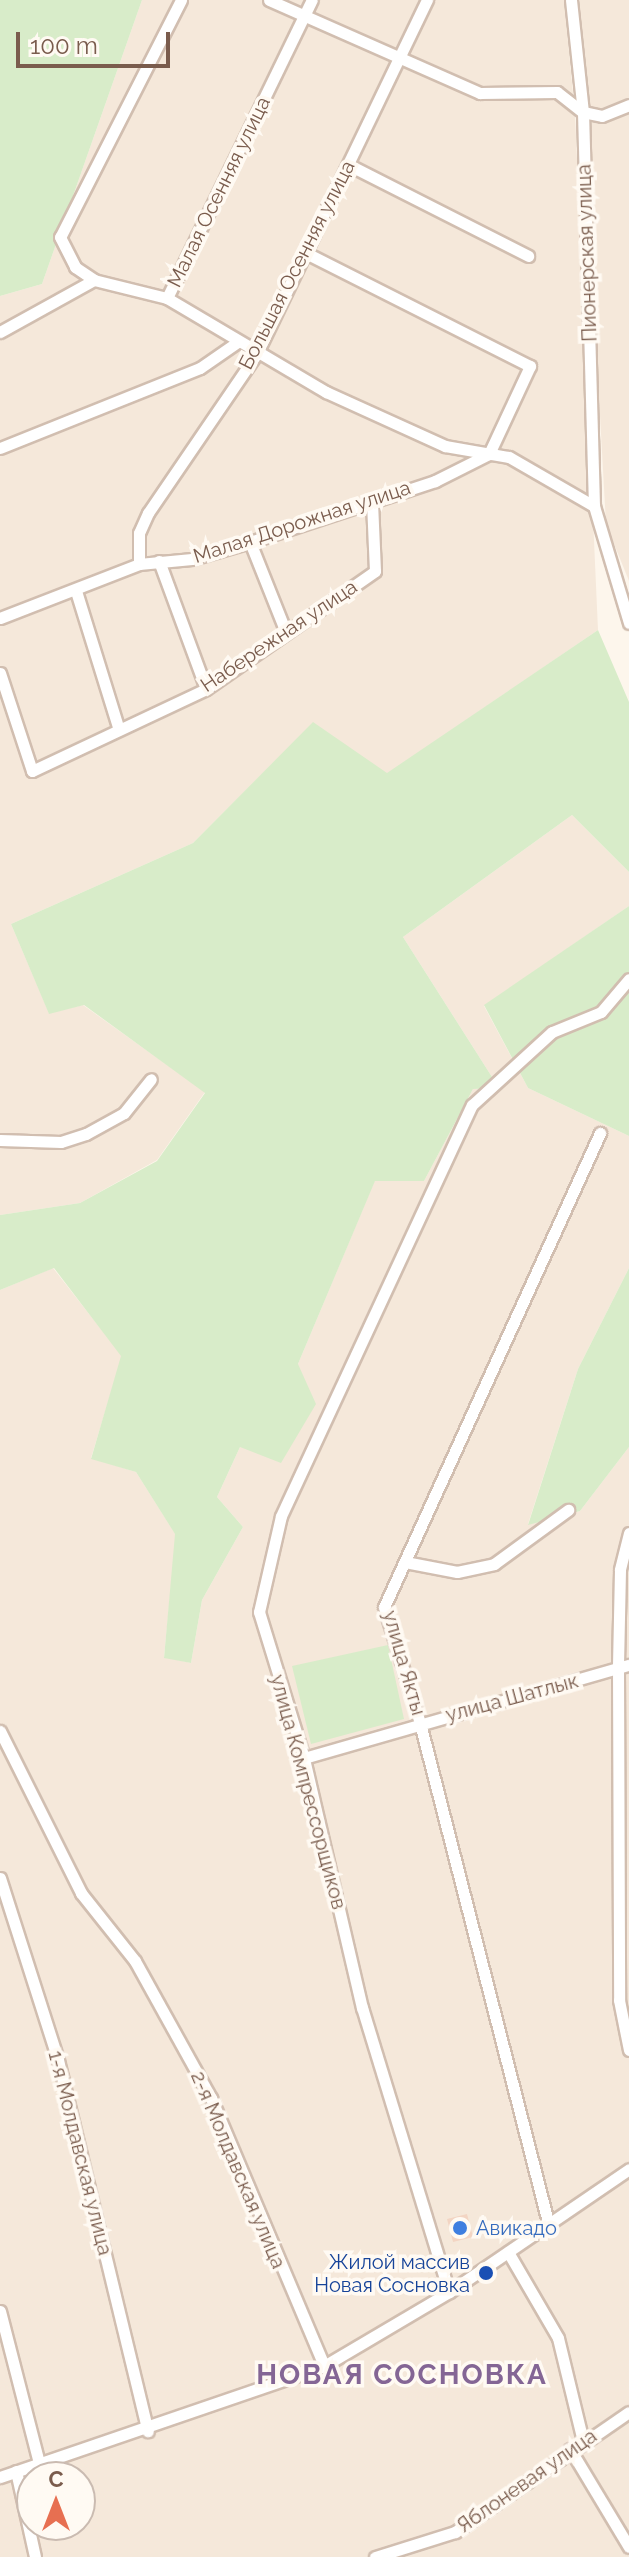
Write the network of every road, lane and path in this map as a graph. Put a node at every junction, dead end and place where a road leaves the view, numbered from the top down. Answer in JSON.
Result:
{"nodes":[{"id":1,"x":181,"y":0,"type":"edge"},
{"id":2,"x":269,"y":0,"type":"edge"},
{"id":3,"x":312,"y":0,"type":"edge"},
{"id":4,"x":427,"y":0,"type":"edge"},
{"id":5,"x":571,"y":0,"type":"edge"},
{"id":6,"x":305,"y":16,"type":"junction"},
{"id":7,"x":399,"y":63,"type":"junction"},
{"id":8,"x":629,"y":105,"type":"edge"},
{"id":9,"x":583,"y":112,"type":"junction"},
{"id":10,"x":349,"y":165,"type":"junction"},
{"id":11,"x":306,"y":253,"type":"junction"},
{"id":12,"x":528,"y":256,"type":"dead end"},
{"id":13,"x":94,"y":280,"type":"junction"},
{"id":14,"x":167,"y":298,"type":"junction"},
{"id":15,"x":0,"y":332,"type":"edge"},
{"id":16,"x":239,"y":341,"type":"junction"},
{"id":17,"x":257,"y":353,"type":"junction"},
{"id":18,"x":0,"y":448,"type":"edge"},
{"id":19,"x":489,"y":454,"type":"junction"},
{"id":20,"x":372,"y":501,"type":"junction"},
{"id":21,"x":594,"y":506,"type":"junction"},
{"id":22,"x":250,"y":542,"type":"junction"},
{"id":23,"x":159,"y":561,"type":"junction"},
{"id":24,"x":139,"y":564,"type":"junction"},
{"id":25,"x":76,"y":591,"type":"junction"},
{"id":26,"x":0,"y":618,"type":"edge"},
{"id":27,"x":629,"y":623,"type":"edge"},
{"id":28,"x":285,"y":630,"type":"junction"},
{"id":29,"x":0,"y":673,"type":"edge"},
{"id":30,"x":206,"y":689,"type":"junction"},
{"id":31,"x":119,"y":730,"type":"junction"},
{"id":32,"x":629,"y":979,"type":"edge"},
{"id":33,"x":151,"y":1079,"type":"dead end"},
{"id":34,"x":600,"y":1133,"type":"dead end"},
{"id":35,"x":0,"y":1140,"type":"edge"},
{"id":36,"x":568,"y":1510,"type":"dead end"},
{"id":37,"x":629,"y":1533,"type":"edge"},
{"id":38,"x":405,"y":1562,"type":"junction"},
{"id":39,"x":624,"y":1667,"type":"edge"},
{"id":40,"x":420,"y":1723,"type":"junction"},
{"id":41,"x":0,"y":1731,"type":"edge"},
{"id":42,"x":304,"y":1758,"type":"junction"},
{"id":43,"x":0,"y":1878,"type":"edge"},
{"id":44,"x":624,"y":1963,"type":"edge"},
{"id":45,"x":629,"y":2050,"type":"edge"},
{"id":46,"x":629,"y":2169,"type":"edge"},
{"id":47,"x":548,"y":2222,"type":"junction"},
{"id":48,"x":508,"y":2252,"type":"junction"},
{"id":49,"x":449,"y":2292,"type":"junction"},
{"id":50,"x":0,"y":2311,"type":"edge"},
{"id":51,"x":324,"y":2366,"type":"junction"},
{"id":52,"x":629,"y":2412,"type":"edge"},
{"id":53,"x":148,"y":2431,"type":"junction"},
{"id":54,"x":583,"y":2441,"type":"junction"},
{"id":55,"x":570,"y":2449,"type":"junction"},
{"id":56,"x":38,"y":2461,"type":"edge"},
{"id":57,"x":46,"y":2461,"type":"edge"},
{"id":58,"x":16,"y":2471,"type":"edge"},
{"id":59,"x":0,"y":2477,"type":"edge"},
{"id":60,"x":629,"y":2547,"type":"edge"},
{"id":61,"x":375,"y":2557,"type":"edge"}],
"edges":[{"from":1,"to":13,"type":"street"},
{"from":2,"to":6,"type":"street"},
{"from":3,"to":6,"type":"street","name":"Малая Осенняя улица"},
{"from":4,"to":7,"type":"street","name":"Большая Осенняя улица"},
{"from":5,"to":9,"type":"street","name":"Пионерская улица"},
{"from":6,"to":7,"type":"street"},
{"from":6,"to":14,"type":"street","name":"Малая Осенняя улица"},
{"from":7,"to":9,"type":"street"},
{"from":7,"to":10,"type":"street","name":"Большая Осенняя улица"},
{"from":8,"to":9,"type":"street"},
{"from":9,"to":21,"type":"street","name":"Пионерская улица"},
{"from":10,"to":11,"type":"street","name":"Большая Осенняя улица"},
{"from":10,"to":12,"type":"street"},
{"from":11,"to":17,"type":"street","name":"Большая Осенняя улица"},
{"from":11,"to":19,"type":"street"},
{"from":13,"to":14,"type":"street"},
{"from":13,"to":15,"type":"street"},
{"from":14,"to":16,"type":"street"},
{"from":16,"to":17,"type":"street"},
{"from":16,"to":18,"type":"street"},
{"from":17,"to":19,"type":"street"},
{"from":17,"to":24,"type":"street","name":"Большая Осенняя улица"},
{"from":19,"to":20,"type":"street","name":"Малая Дорожная улица"},
{"from":19,"to":21,"type":"street"},
{"from":20,"to":22,"type":"street","name":"Малая Дорожная улица"},
{"from":20,"to":28,"type":"street","name":"Набережная улица"},
{"from":21,"to":27,"type":"street","name":"Пионерская улица"},
{"from":22,"to":23,"type":"street","name":"Малая Дорожная улица"},
{"from":22,"to":28,"type":"street"},
{"from":23,"to":24,"type":"street","name":"Малая Дорожная улица"},
{"from":23,"to":30,"type":"street"},
{"from":24,"to":25,"type":"street","name":"Малая Дорожная улица"},
{"from":25,"to":26,"type":"street","name":"Малая Дорожная улица"},
{"from":25,"to":31,"type":"street"},
{"from":28,"to":30,"type":"street","name":"Набережная улица"},
{"from":29,"to":31,"type":"street","name":"Набережная улица"},
{"from":30,"to":31,"type":"street","name":"Набережная улица"},
{"from":32,"to":42,"type":"street","name":"улица Компрессорщиков"},
{"from":33,"to":35,"type":"street"},
{"from":34,"to":38,"type":"street","name":"улица Якты"},
{"from":36,"to":38,"type":"street"},
{"from":37,"to":39,"type":"street"},
{"from":38,"to":40,"type":"street","name":"улица Якты"},
{"from":39,"to":40,"type":"street","name":"улица Шатлык"},
{"from":39,"to":44,"type":"street"},
{"from":40,"to":42,"type":"street","name":"улица Шатлык"},
{"from":40,"to":47,"type":"street","name":"улица Якты"},
{"from":41,"to":51,"type":"street","name":"2-я Молдавская улица"},
{"from":42,"to":49,"type":"street","name":"улица Компрессорщиков"},
{"from":43,"to":53,"type":"street","name":"1-я Молдавская улица"},
{"from":44,"to":45,"type":"street"},
{"from":46,"to":47,"type":"street"},
{"from":47,"to":48,"type":"street"},
{"from":48,"to":49,"type":"street"},
{"from":48,"to":54,"type":"street"},
{"from":49,"to":51,"type":"street"},
{"from":50,"to":56,"type":"street"},
{"from":51,"to":53,"type":"street"},
{"from":52,"to":54,"type":"street","name":"Яблоневая улица"},
{"from":53,"to":57,"type":"street"},
{"from":54,"to":55,"type":"street","name":"Яблоневая улица"},
{"from":55,"to":60,"type":"street"},
{"from":55,"to":61,"type":"street","name":"Яблоневая улица"},
{"from":58,"to":59,"type":"street"}]}
